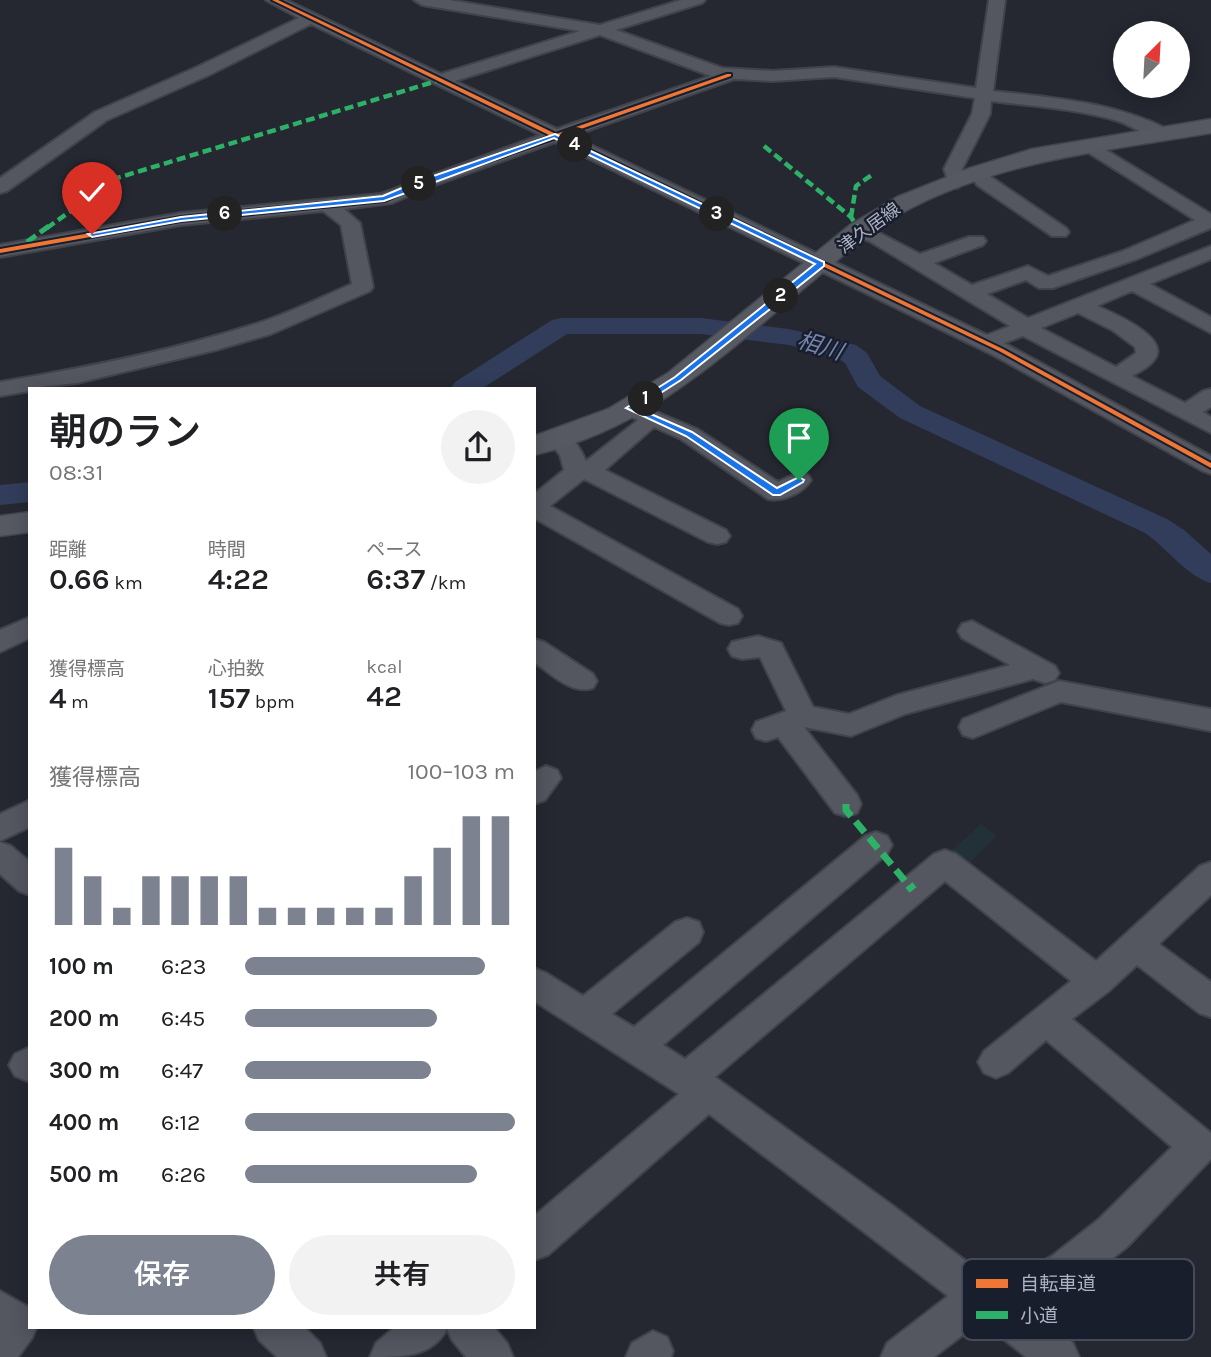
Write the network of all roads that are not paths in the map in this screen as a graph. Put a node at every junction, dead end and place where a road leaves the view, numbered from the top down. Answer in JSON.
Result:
{"nodes":[{"id":1,"x":274,"y":0,"type":"edge"},
{"id":2,"x":309,"y":0,"type":"edge"},
{"id":3,"x":422,"y":0,"type":"edge"},
{"id":4,"x":697,"y":0,"type":"edge"},
{"id":5,"x":997,"y":0,"type":"edge"},
{"id":6,"x":311,"y":18,"type":"junction"},
{"id":7,"x":600,"y":30,"type":"junction"},
{"id":8,"x":729,"y":75,"type":"junction"},
{"id":9,"x":440,"y":80,"type":"junction"},
{"id":10,"x":984,"y":94,"type":"junction"},
{"id":11,"x":1211,"y":125,"type":"edge"},
{"id":12,"x":1163,"y":134,"type":"junction"},
{"id":13,"x":555,"y":136,"type":"junction"},
{"id":14,"x":1087,"y":146,"type":"junction"},
{"id":15,"x":967,"y":177,"type":"junction"},
{"id":16,"x":3,"y":182,"type":"edge"},
{"id":17,"x":328,"y":205,"type":"junction"},
{"id":18,"x":1211,"y":222,"type":"edge"},
{"id":19,"x":859,"y":230,"type":"junction"},
{"id":20,"x":1059,"y":232,"type":"dead end"},
{"id":21,"x":976,"y":241,"type":"dead end"},
{"id":22,"x":0,"y":251,"type":"edge"},
{"id":23,"x":1211,"y":251,"type":"edge"},
{"id":24,"x":918,"y":262,"type":"junction"},
{"id":25,"x":1185,"y":262,"type":"junction"},
{"id":26,"x":821,"y":264,"type":"junction"},
{"id":27,"x":1211,"y":274,"type":"edge"},
{"id":28,"x":1132,"y":283,"type":"junction"},
{"id":29,"x":970,"y":292,"type":"junction"},
{"id":30,"x":1079,"y":305,"type":"junction"},
{"id":31,"x":1024,"y":327,"type":"junction"},
{"id":32,"x":1211,"y":327,"type":"edge"},
{"id":33,"x":986,"y":343,"type":"junction"},
{"id":34,"x":1116,"y":376,"type":"junction"},
{"id":35,"x":0,"y":388,"type":"edge"},
{"id":36,"x":1211,"y":396,"type":"edge"},
{"id":37,"x":1187,"y":413,"type":"junction"},
{"id":38,"x":637,"y":417,"type":"junction"},
{"id":39,"x":1211,"y":426,"type":"edge"},
{"id":40,"x":546,"y":442,"type":"edge"},
{"id":41,"x":1211,"y":466,"type":"edge"},
{"id":42,"x":584,"y":468,"type":"junction"},
{"id":43,"x":799,"y":480,"type":"dead end"},
{"id":44,"x":536,"y":505,"type":"edge"},
{"id":45,"x":536,"y":507,"type":"edge"},
{"id":46,"x":28,"y":522,"type":"edge"},
{"id":47,"x":0,"y":526,"type":"edge"},
{"id":48,"x":718,"y":536,"type":"dead end"},
{"id":49,"x":729,"y":616,"type":"dead end"},
{"id":50,"x":28,"y":627,"type":"edge"},
{"id":51,"x":972,"y":631,"type":"dead end"},
{"id":52,"x":0,"y":642,"type":"edge"},
{"id":53,"x":743,"y":649,"type":"dead end"},
{"id":54,"x":536,"y":650,"type":"edge"},
{"id":55,"x":1037,"y":668,"type":"junction"},
{"id":56,"x":583,"y":681,"type":"dead end"},
{"id":57,"x":1074,"y":694,"type":"junction"},
{"id":58,"x":1211,"y":720,"type":"edge"},
{"id":59,"x":784,"y":723,"type":"junction"},
{"id":60,"x":973,"y":727,"type":"dead end"},
{"id":61,"x":846,"y":804,"type":"dead end"},
{"id":62,"x":28,"y":813,"type":"edge"},
{"id":63,"x":0,"y":829,"type":"edge"},
{"id":64,"x":876,"y":845,"type":"dead end"},
{"id":65,"x":0,"y":855,"type":"edge"},
{"id":66,"x":1211,"y":875,"type":"edge"},
{"id":67,"x":28,"y":881,"type":"edge"},
{"id":68,"x":687,"y":932,"type":"dead end"},
{"id":69,"x":1136,"y":946,"type":"junction"},
{"id":70,"x":1097,"y":981,"type":"junction"},
{"id":71,"x":536,"y":984,"type":"edge"},
{"id":72,"x":1211,"y":1002,"type":"edge"},
{"id":73,"x":585,"y":1015,"type":"junction"},
{"id":74,"x":1046,"y":1019,"type":"junction"},
{"id":75,"x":636,"y":1047,"type":"junction"},
{"id":76,"x":996,"y":1062,"type":"dead end"},
{"id":77,"x":697,"y":1086,"type":"junction"},
{"id":78,"x":1205,"y":1137,"type":"edge"},
{"id":79,"x":536,"y":1236,"type":"edge"},
{"id":80,"x":1080,"y":1259,"type":"edge"},
{"id":81,"x":962,"y":1283,"type":"edge"},
{"id":82,"x":0,"y":1311,"type":"edge"},
{"id":83,"x":962,"y":1322,"type":"edge"},
{"id":84,"x":276,"y":1329,"type":"edge"},
{"id":85,"x":424,"y":1329,"type":"edge"},
{"id":86,"x":469,"y":1329,"type":"edge"},
{"id":87,"x":1036,"y":1340,"type":"edge"},
{"id":88,"x":0,"y":1347,"type":"edge"},
{"id":89,"x":306,"y":1357,"type":"edge"},
{"id":90,"x":390,"y":1357,"type":"edge"},
{"id":91,"x":493,"y":1357,"type":"edge"},
{"id":92,"x":901,"y":1357,"type":"edge"},
{"id":93,"x":1059,"y":1357,"type":"edge"}],
"edges":[{"from":1,"to":6,"type":"street"},
{"from":2,"to":6,"type":"street"},
{"from":3,"to":7,"type":"street"},
{"from":4,"to":7,"type":"street"},
{"from":5,"to":10,"type":"street"},
{"from":6,"to":9,"type":"street"},
{"from":6,"to":16,"type":"street"},
{"from":7,"to":8,"type":"street"},
{"from":7,"to":9,"type":"street"},
{"from":8,"to":10,"type":"street"},
{"from":8,"to":13,"type":"street"},
{"from":9,"to":13,"type":"street"},
{"from":10,"to":12,"type":"street"},
{"from":10,"to":15,"type":"street"},
{"from":11,"to":12,"type":"main road","name":"津久居線"},
{"from":12,"to":14,"type":"main road","name":"津久居線"},
{"from":13,"to":17,"type":"street"},
{"from":13,"to":26,"type":"street"},
{"from":14,"to":15,"type":"main road","name":"津久居線"},
{"from":14,"to":18,"type":"street"},
{"from":15,"to":19,"type":"main road","name":"津久居線"},
{"from":15,"to":20,"type":"street"},
{"from":17,"to":22,"type":"street"},
{"from":17,"to":35,"type":"street"},
{"from":18,"to":29,"type":"street"},
{"from":19,"to":24,"type":"street"},
{"from":19,"to":26,"type":"main road","name":"津久居線"},
{"from":21,"to":24,"type":"street"},
{"from":23,"to":25,"type":"street"},
{"from":24,"to":29,"type":"street"},
{"from":25,"to":27,"type":"street"},
{"from":25,"to":28,"type":"street"},
{"from":26,"to":33,"type":"street"},
{"from":26,"to":38,"type":"main road","name":"津久居線"},
{"from":28,"to":30,"type":"street"},
{"from":28,"to":32,"type":"street"},
{"from":29,"to":31,"type":"street"},
{"from":30,"to":31,"type":"street"},
{"from":30,"to":34,"type":"street"},
{"from":31,"to":33,"type":"street"},
{"from":31,"to":34,"type":"street"},
{"from":33,"to":41,"type":"street"},
{"from":34,"to":37,"type":"street"},
{"from":36,"to":37,"type":"street"},
{"from":37,"to":39,"type":"street"},
{"from":38,"to":40,"type":"main road","name":"津久居線"},
{"from":38,"to":42,"type":"street"},
{"from":38,"to":43,"type":"street"},
{"from":40,"to":42,"type":"street"},
{"from":42,"to":44,"type":"street"},
{"from":42,"to":48,"type":"street"},
{"from":45,"to":49,"type":"street"},
{"from":46,"to":47,"type":"main road"},
{"from":50,"to":52,"type":"street"},
{"from":51,"to":55,"type":"street"},
{"from":53,"to":59,"type":"street"},
{"from":54,"to":56,"type":"street"},
{"from":55,"to":57,"type":"street"},
{"from":55,"to":59,"type":"street"},
{"from":57,"to":58,"type":"street"},
{"from":57,"to":60,"type":"street"},
{"from":59,"to":61,"type":"street"},
{"from":62,"to":63,"type":"street"},
{"from":64,"to":75,"type":"street"},
{"from":65,"to":67,"type":"street"},
{"from":66,"to":69,"type":"street"},
{"from":68,"to":73,"type":"street"},
{"from":69,"to":70,"type":"street"},
{"from":69,"to":72,"type":"street"},
{"from":70,"to":74,"type":"street"},
{"from":70,"to":77,"type":"street"},
{"from":71,"to":73,"type":"street"},
{"from":73,"to":75,"type":"street"},
{"from":74,"to":76,"type":"street"},
{"from":74,"to":78,"type":"street"},
{"from":75,"to":77,"type":"street"},
{"from":77,"to":79,"type":"street"},
{"from":77,"to":81,"type":"street"},
{"from":78,"to":80,"type":"street"},
{"from":82,"to":88,"type":"street"},
{"from":83,"to":92,"type":"street"},
{"from":84,"to":89,"type":"street"},
{"from":85,"to":90,"type":"street"},
{"from":86,"to":91,"type":"street"},
{"from":87,"to":93,"type":"street"}]}
